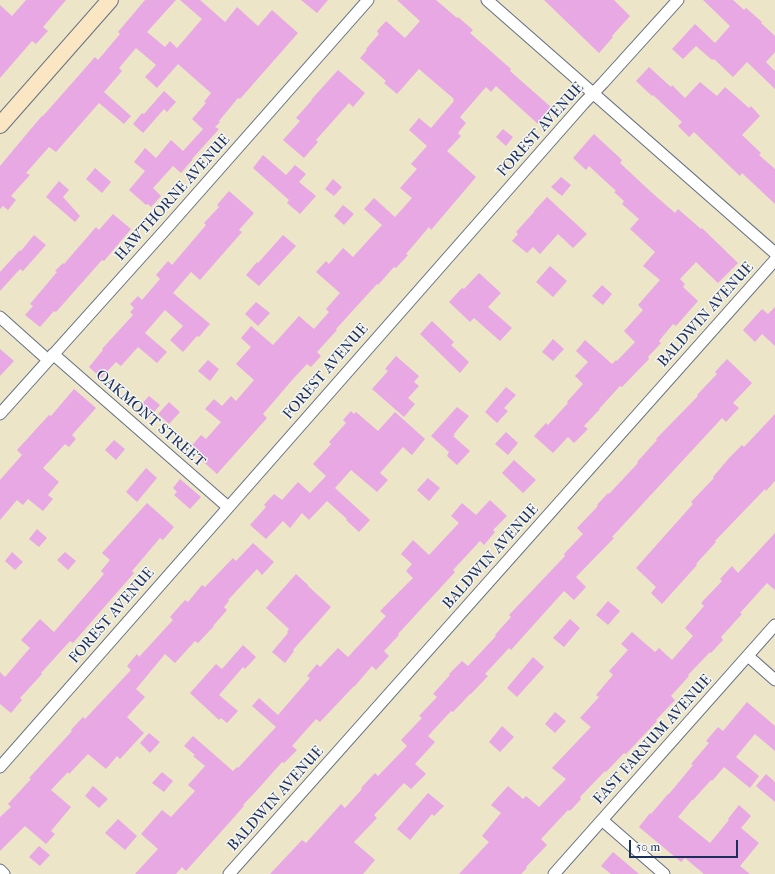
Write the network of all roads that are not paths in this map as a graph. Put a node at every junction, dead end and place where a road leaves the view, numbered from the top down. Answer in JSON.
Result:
{"nodes":[{"id":1,"x":110,"y":0,"type":"edge"},
{"id":2,"x":368,"y":0,"type":"edge"},
{"id":3,"x":487,"y":0,"type":"edge"},
{"id":4,"x":678,"y":0,"type":"edge"},
{"id":5,"x":593,"y":93,"type":"junction"},
{"id":6,"x":0,"y":125,"type":"edge"},
{"id":7,"x":775,"y":253,"type":"edge"},
{"id":8,"x":775,"y":260,"type":"edge"},
{"id":9,"x":0,"y":317,"type":"edge"},
{"id":10,"x":51,"y":357,"type":"junction"},
{"id":11,"x":0,"y":414,"type":"edge"},
{"id":12,"x":228,"y":507,"type":"junction"},
{"id":13,"x":775,"y":625,"type":"edge"},
{"id":14,"x":748,"y":656,"type":"junction"},
{"id":15,"x":775,"y":680,"type":"edge"},
{"id":16,"x":0,"y":767,"type":"edge"},
{"id":17,"x":602,"y":820,"type":"junction"},
{"id":18,"x":0,"y":870,"type":"edge"},
{"id":19,"x":4,"y":874,"type":"edge"},
{"id":20,"x":229,"y":874,"type":"edge"},
{"id":21,"x":554,"y":874,"type":"edge"},
{"id":22,"x":664,"y":874,"type":"edge"}],
"edges":[{"from":1,"to":6,"type":"street"},
{"from":2,"to":10,"type":"street","name":"HAWTHORNE AVENUE"},
{"from":3,"to":5,"type":"street"},
{"from":4,"to":5,"type":"street","name":"FOREST AVENUE"},
{"from":5,"to":7,"type":"street"},
{"from":5,"to":12,"type":"street","name":"FOREST AVENUE"},
{"from":8,"to":20,"type":"street","name":"BALDWIN AVENUE"},
{"from":9,"to":10,"type":"street","name":"OAKMONT STREET"},
{"from":10,"to":11,"type":"street","name":"HAWTHORNE AVENUE"},
{"from":10,"to":12,"type":"street","name":"OAKMONT STREET"},
{"from":12,"to":16,"type":"street","name":"FOREST AVENUE"},
{"from":13,"to":14,"type":"street","name":"EAST FARNUM AVENUE"},
{"from":14,"to":15,"type":"street"},
{"from":14,"to":17,"type":"street","name":"EAST FARNUM AVENUE"},
{"from":17,"to":21,"type":"street","name":"EAST FARNUM AVENUE"},
{"from":17,"to":22,"type":"street"},
{"from":18,"to":19,"type":"street"}]}
